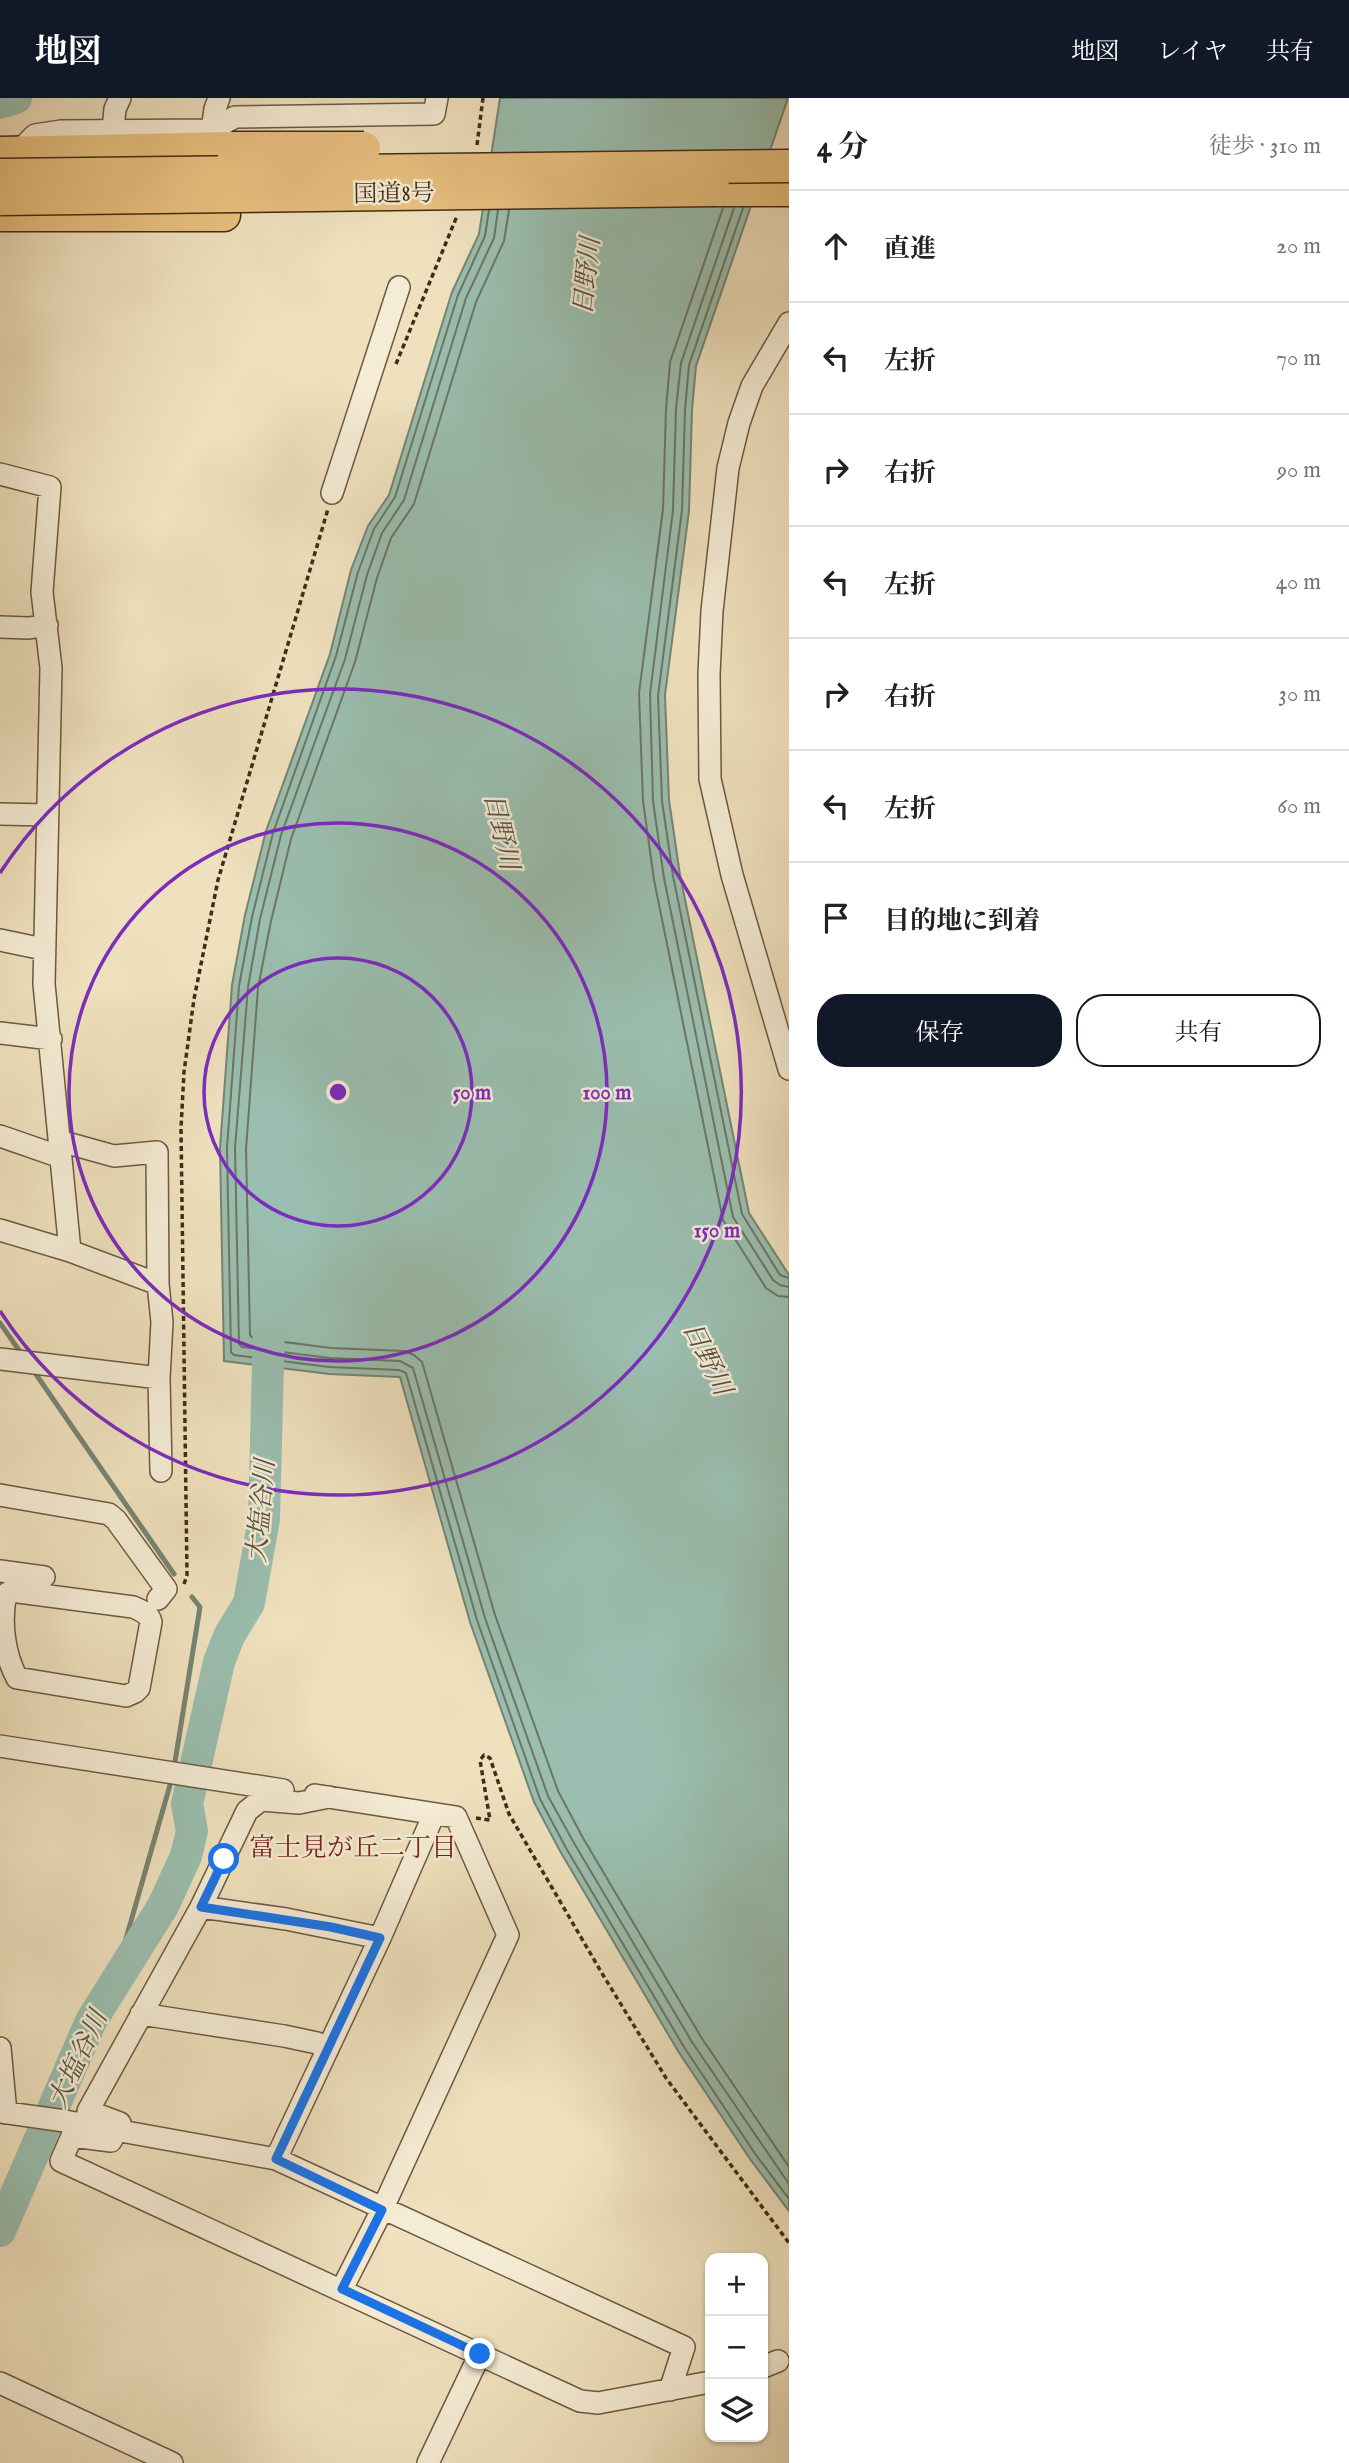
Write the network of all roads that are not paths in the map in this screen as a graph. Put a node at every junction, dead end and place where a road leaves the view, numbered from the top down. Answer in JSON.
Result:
{"nodes":[{"id":1,"x":120,"y":98,"type":"edge"},
{"id":2,"x":219,"y":98,"type":"edge"},
{"id":3,"x":438,"y":98,"type":"edge"},
{"id":4,"x":319,"y":107,"type":"edge"},
{"id":5,"x":113,"y":130,"type":"junction"},
{"id":6,"x":222,"y":139,"type":"junction"},
{"id":7,"x":6,"y":160,"type":"edge"},
{"id":8,"x":751,"y":166,"type":"junction"},
{"id":9,"x":789,"y":166,"type":"edge"},
{"id":10,"x":715,"y":190,"type":"junction"},
{"id":11,"x":789,"y":190,"type":"edge"},
{"id":12,"x":0,"y":199,"type":"edge"},
{"id":13,"x":0,"y":215,"type":"edge"},
{"id":14,"x":398,"y":287,"type":"dead end"},
{"id":15,"x":789,"y":323,"type":"edge"},
{"id":16,"x":0,"y":474,"type":"edge"},
{"id":17,"x":332,"y":493,"type":"road end"},
{"id":18,"x":47,"y":625,"type":"junction"},
{"id":19,"x":0,"y":627,"type":"edge"},
{"id":20,"x":0,"y":814,"type":"edge"},
{"id":21,"x":47,"y":815,"type":"junction"},
{"id":22,"x":0,"y":940,"type":"edge"},
{"id":23,"x":43,"y":949,"type":"junction"},
{"id":24,"x":0,"y":1033,"type":"edge"},
{"id":25,"x":51,"y":1039,"type":"junction"},
{"id":26,"x":789,"y":1069,"type":"edge"},
{"id":27,"x":0,"y":1136,"type":"edge"},
{"id":28,"x":61,"y":1147,"type":"junction"},
{"id":29,"x":0,"y":1230,"type":"edge"},
{"id":30,"x":70,"y":1251,"type":"junction"},
{"id":31,"x":158,"y":1284,"type":"junction"},
{"id":32,"x":0,"y":1359,"type":"edge"},
{"id":33,"x":159,"y":1378,"type":"junction"},
{"id":34,"x":161,"y":1471,"type":"dead end"},
{"id":35,"x":0,"y":1495,"type":"edge"},
{"id":36,"x":0,"y":1571,"type":"edge"},
{"id":37,"x":44,"y":1577,"type":"dead end"},
{"id":38,"x":162,"y":1594,"type":"road end"},
{"id":39,"x":1,"y":1605,"type":"edge"},
{"id":40,"x":0,"y":1746,"type":"edge"},
{"id":41,"x":329,"y":1797,"type":"junction"},
{"id":42,"x":434,"y":1814,"type":"junction"},
{"id":43,"x":201,"y":1907,"type":"junction"},
{"id":44,"x":380,"y":1938,"type":"junction"},
{"id":45,"x":141,"y":2014,"type":"junction"},
{"id":46,"x":0,"y":2048,"type":"edge"},
{"id":47,"x":328,"y":2049,"type":"junction"},
{"id":48,"x":3,"y":2113,"type":"edge"},
{"id":49,"x":117,"y":2130,"type":"junction"},
{"id":50,"x":276,"y":2159,"type":"junction"},
{"id":51,"x":382,"y":2210,"type":"junction"},
{"id":52,"x":342,"y":2289,"type":"junction"},
{"id":53,"x":480,"y":2354,"type":"junction"},
{"id":54,"x":0,"y":2383,"type":"edge"},
{"id":55,"x":705,"y":2383,"type":"edge"},
{"id":56,"x":670,"y":2390,"type":"junction"},
{"id":57,"x":172,"y":2463,"type":"edge"},
{"id":58,"x":428,"y":2463,"type":"edge"}],
"edges":[{"from":1,"to":5,"type":"street"},
{"from":2,"to":6,"type":"street"},
{"from":3,"to":4,"type":"street"},
{"from":4,"to":6,"type":"street"},
{"from":5,"to":6,"type":"street"},
{"from":5,"to":7,"type":"street"},
{"from":6,"to":7,"type":"highway"},
{"from":6,"to":8,"type":"highway","bridge":true},
{"from":7,"to":8,"type":"highway","name":"国道8号","bridge":true},
{"from":8,"to":9,"type":"highway","name":"国道8号","bridge":true},
{"from":10,"to":11,"type":"highway","name":"国道8号"},
{"from":10,"to":12,"type":"highway","name":"国道8号","bridge":true},
{"from":10,"to":13,"type":"highway","bridge":true},
{"from":14,"to":17,"type":"street"},
{"from":15,"to":26,"type":"street"},
{"from":16,"to":18,"type":"street"},
{"from":18,"to":19,"type":"street"},
{"from":18,"to":21,"type":"street"},
{"from":20,"to":21,"type":"street"},
{"from":21,"to":23,"type":"street"},
{"from":22,"to":23,"type":"street"},
{"from":23,"to":25,"type":"street"},
{"from":24,"to":25,"type":"street"},
{"from":25,"to":28,"type":"street"},
{"from":27,"to":28,"type":"street"},
{"from":28,"to":30,"type":"street"},
{"from":28,"to":31,"type":"street"},
{"from":29,"to":30,"type":"street"},
{"from":30,"to":31,"type":"street"},
{"from":31,"to":33,"type":"street"},
{"from":32,"to":33,"type":"street"},
{"from":33,"to":34,"type":"street"},
{"from":35,"to":38,"type":"street"},
{"from":36,"to":37,"type":"street"},
{"from":39,"to":39,"type":"street"},
{"from":40,"to":41,"type":"street"},
{"from":41,"to":42,"type":"street"},
{"from":41,"to":43,"type":"street"},
{"from":42,"to":44,"type":"street"},
{"from":42,"to":51,"type":"street"},
{"from":43,"to":44,"type":"street"},
{"from":43,"to":45,"type":"street"},
{"from":44,"to":47,"type":"street"},
{"from":45,"to":47,"type":"street"},
{"from":45,"to":49,"type":"street"},
{"from":46,"to":48,"type":"street"},
{"from":47,"to":50,"type":"street"},
{"from":48,"to":49,"type":"street"},
{"from":49,"to":50,"type":"street"},
{"from":49,"to":52,"type":"street"},
{"from":50,"to":51,"type":"street"},
{"from":51,"to":52,"type":"street"},
{"from":51,"to":56,"type":"street"},
{"from":52,"to":53,"type":"street"},
{"from":53,"to":56,"type":"street"},
{"from":53,"to":58,"type":"street"},
{"from":54,"to":57,"type":"street"},
{"from":55,"to":56,"type":"street"}]}
